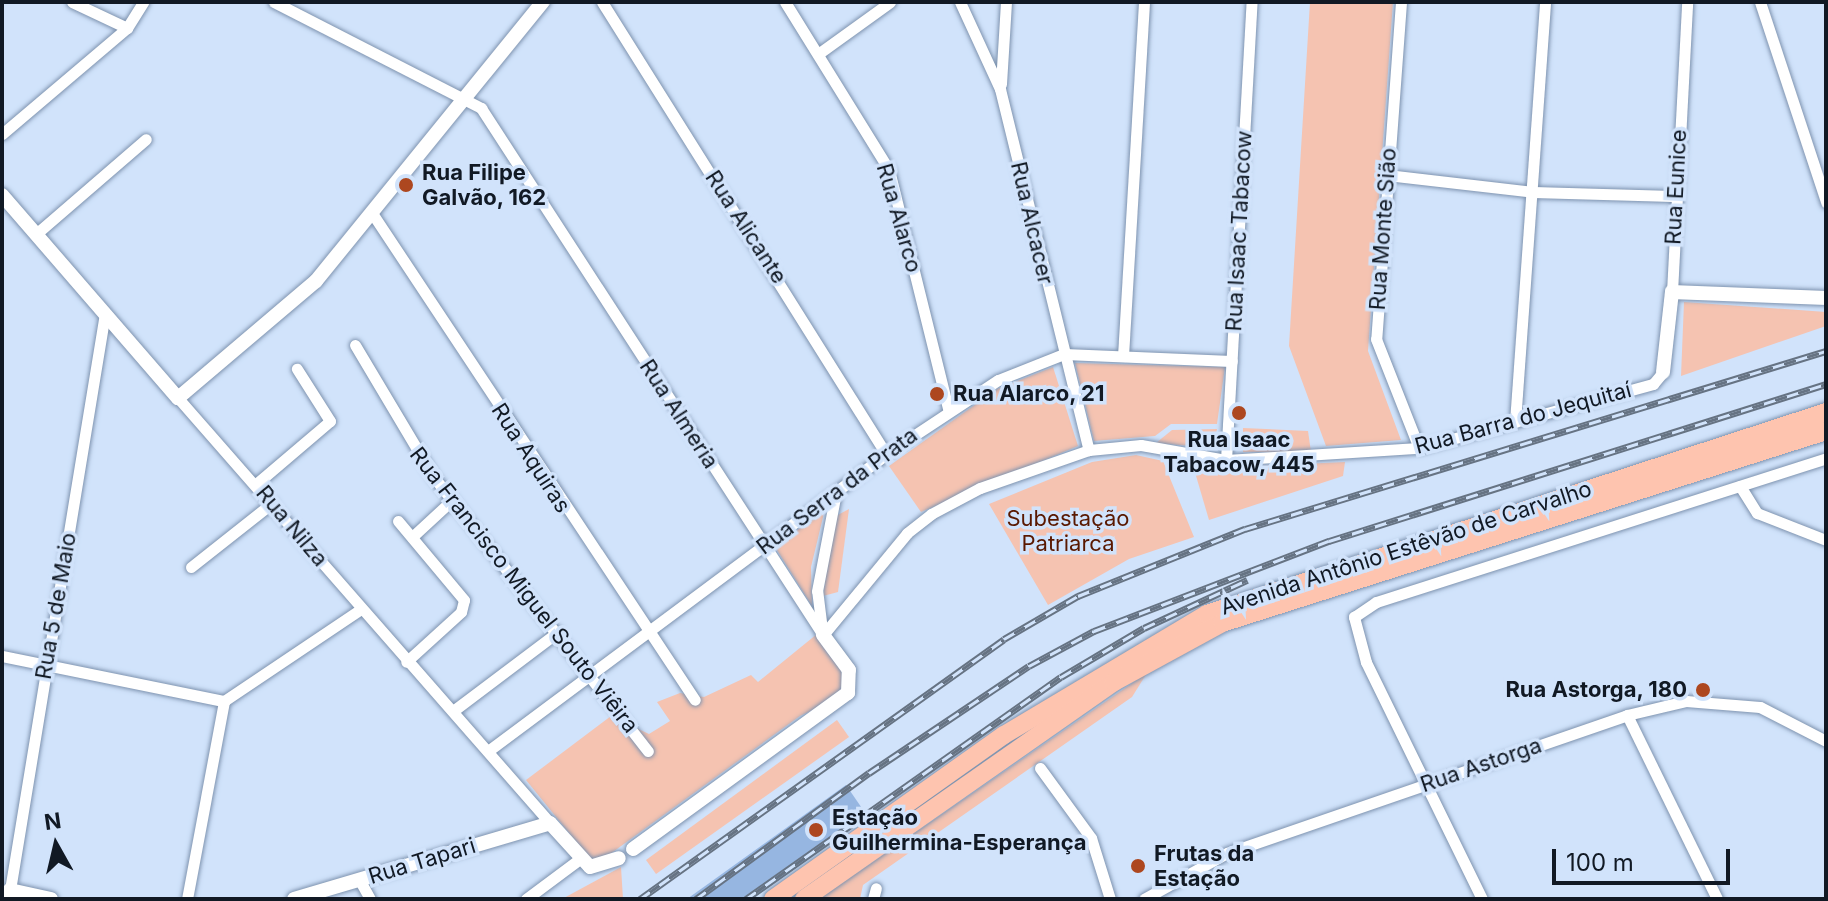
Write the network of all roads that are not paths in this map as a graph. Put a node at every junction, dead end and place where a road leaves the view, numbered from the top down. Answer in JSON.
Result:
{"nodes":[{"id":1,"x":72,"y":2,"type":"edge"},
{"id":2,"x":143,"y":2,"type":"edge"},
{"id":3,"x":274,"y":2,"type":"edge"},
{"id":4,"x":543,"y":2,"type":"edge"},
{"id":5,"x":602,"y":2,"type":"edge"},
{"id":6,"x":785,"y":2,"type":"edge"},
{"id":7,"x":890,"y":2,"type":"edge"},
{"id":8,"x":960,"y":2,"type":"edge"},
{"id":9,"x":1006,"y":2,"type":"edge"},
{"id":10,"x":1144,"y":2,"type":"edge"},
{"id":11,"x":1252,"y":2,"type":"edge"},
{"id":12,"x":1401,"y":2,"type":"edge"},
{"id":13,"x":1545,"y":2,"type":"edge"},
{"id":14,"x":1687,"y":2,"type":"edge"},
{"id":15,"x":1760,"y":2,"type":"edge"},
{"id":16,"x":127,"y":28,"type":"junction"},
{"id":17,"x":818,"y":54,"type":"junction"},
{"id":18,"x":1000,"y":89,"type":"junction"},
{"id":19,"x":466,"y":96,"type":"junction"},
{"id":20,"x":2,"y":134,"type":"edge"},
{"id":21,"x":146,"y":139,"type":"dead end"},
{"id":22,"x":1387,"y":175,"type":"junction"},
{"id":23,"x":1533,"y":192,"type":"junction"},
{"id":24,"x":2,"y":195,"type":"edge"},
{"id":25,"x":1673,"y":196,"type":"junction"},
{"id":26,"x":1826,"y":202,"type":"edge"},
{"id":27,"x":372,"y":213,"type":"junction"},
{"id":28,"x":36,"y":234,"type":"junction"},
{"id":29,"x":1672,"y":292,"type":"junction"},
{"id":30,"x":1826,"y":298,"type":"edge"},
{"id":31,"x":105,"y":313,"type":"junction"},
{"id":32,"x":355,"y":345,"type":"dead end"},
{"id":33,"x":1064,"y":354,"type":"junction"},
{"id":34,"x":1123,"y":356,"type":"junction"},
{"id":35,"x":1232,"y":361,"type":"junction"},
{"id":36,"x":297,"y":369,"type":"dead end"},
{"id":37,"x":1663,"y":372,"type":"joint"},
{"id":38,"x":178,"y":398,"type":"junction"},
{"id":39,"x":948,"y":409,"type":"junction"},
{"id":40,"x":1826,"y":412,"type":"edge"},
{"id":41,"x":1515,"y":422,"type":"junction"},
{"id":42,"x":1826,"y":431,"type":"edge"},
{"id":43,"x":1419,"y":448,"type":"junction"},
{"id":44,"x":1089,"y":450,"type":"junction"},
{"id":45,"x":886,"y":454,"type":"junction"},
{"id":46,"x":1826,"y":458,"type":"edge"},
{"id":47,"x":1226,"y":460,"type":"junction"},
{"id":48,"x":256,"y":484,"type":"junction"},
{"id":49,"x":1740,"y":486,"type":"junction"},
{"id":50,"x":836,"y":492,"type":"junction"},
{"id":51,"x":451,"y":501,"type":"junction"},
{"id":52,"x":272,"y":503,"type":"junction"},
{"id":53,"x":398,"y":521,"type":"dead end"},
{"id":54,"x":412,"y":537,"type":"junction"},
{"id":55,"x":1826,"y":540,"type":"edge"},
{"id":56,"x":763,"y":547,"type":"junction"},
{"id":57,"x":191,"y":567,"type":"dead end"},
{"id":58,"x":361,"y":609,"type":"junction"},
{"id":59,"x":558,"y":632,"type":"junction"},
{"id":60,"x":646,"y":633,"type":"junction"},
{"id":61,"x":823,"y":635,"type":"junction"},
{"id":62,"x":2,"y":656,"type":"edge"},
{"id":63,"x":406,"y":662,"type":"junction"},
{"id":64,"x":46,"y":663,"type":"junction"},
{"id":65,"x":591,"y":674,"type":"junction"},
{"id":66,"x":695,"y":700,"type":"dead end"},
{"id":67,"x":224,"y":701,"type":"junction"},
{"id":68,"x":453,"y":711,"type":"junction"},
{"id":69,"x":1627,"y":715,"type":"junction"},
{"id":70,"x":1826,"y":741,"type":"edge"},
{"id":71,"x":488,"y":751,"type":"junction"},
{"id":72,"x":648,"y":751,"type":"dead end"},
{"id":73,"x":1040,"y":768,"type":"dead end"},
{"id":74,"x":1426,"y":784,"type":"junction"},
{"id":75,"x":550,"y":823,"type":"junction"},
{"id":76,"x":633,"y":849,"type":"dead end"},
{"id":77,"x":581,"y":858,"type":"junction"},
{"id":78,"x":619,"y":858,"type":"dead end"},
{"id":79,"x":359,"y":879,"type":"junction"},
{"id":80,"x":10,"y":895,"type":"edge"},
{"id":81,"x":51,"y":899,"type":"edge"},
{"id":82,"x":187,"y":899,"type":"edge"},
{"id":83,"x":294,"y":899,"type":"edge"},
{"id":84,"x":370,"y":899,"type":"edge"},
{"id":85,"x":526,"y":899,"type":"edge"},
{"id":86,"x":773,"y":899,"type":"edge"},
{"id":87,"x":804,"y":899,"type":"edge"},
{"id":88,"x":1110,"y":899,"type":"edge"},
{"id":89,"x":1144,"y":899,"type":"edge"},
{"id":90,"x":1482,"y":899,"type":"edge"},
{"id":91,"x":1717,"y":899,"type":"edge"}],
"edges":[{"from":1,"to":16,"type":"street"},
{"from":2,"to":16,"type":"street"},
{"from":3,"to":19,"type":"street","name":"Rua Almeria"},
{"from":4,"to":19,"type":"street"},
{"from":5,"to":45,"type":"street","name":"Rua Alicante"},
{"from":6,"to":17,"type":"street","name":"Rua Alarco"},
{"from":7,"to":17,"type":"street"},
{"from":8,"to":18,"type":"street","name":"Rua Alcacer"},
{"from":9,"to":18,"type":"street"},
{"from":10,"to":34,"type":"street"},
{"from":11,"to":35,"type":"street","name":"Rua Isaac Tabacow"},
{"from":12,"to":22,"type":"street","name":"Rua Monte Sião"},
{"from":13,"to":23,"type":"street"},
{"from":14,"to":25,"type":"street","name":"Rua Eunice"},
{"from":15,"to":26,"type":"street"},
{"from":16,"to":20,"type":"street"},
{"from":17,"to":39,"type":"street","name":"Rua Alarco"},
{"from":18,"to":33,"type":"street","name":"Rua Alcacer"},
{"from":19,"to":27,"type":"street"},
{"from":19,"to":56,"type":"street","name":"Rua Almeria"},
{"from":21,"to":28,"type":"street"},
{"from":22,"to":23,"type":"street"},
{"from":22,"to":43,"type":"street","name":"Rua Monte Sião"},
{"from":23,"to":25,"type":"street"},
{"from":23,"to":41,"type":"street"},
{"from":24,"to":28,"type":"street","name":"Rua Nilza"},
{"from":25,"to":29,"type":"street","name":"Rua Eunice"},
{"from":27,"to":38,"type":"street"},
{"from":27,"to":60,"type":"street","name":"Rua Aquiras"},
{"from":28,"to":31,"type":"street","name":"Rua Nilza"},
{"from":29,"to":30,"type":"street"},
{"from":29,"to":37,"type":"street","name":"Rua Eunice"},
{"from":31,"to":38,"type":"street","name":"Rua Nilza"},
{"from":31,"to":64,"type":"street","name":"Rua 5 de Maio"},
{"from":32,"to":51,"type":"street","name":"Rua Francisco Miguel Souto Viêira"},
{"from":33,"to":34,"type":"street","name":"Rua Serra da Prata"},
{"from":33,"to":39,"type":"street","name":"Rua Serra da Prata"},
{"from":33,"to":44,"type":"street","name":"Rua Alcacer"},
{"from":34,"to":35,"type":"street","name":"Rua Serra da Prata"},
{"from":35,"to":47,"type":"street","name":"Rua Isaac Tabacow"},
{"from":36,"to":48,"type":"street"},
{"from":37,"to":41,"type":"street","name":"Rua Barra do Jequitaí"},
{"from":38,"to":48,"type":"street","name":"Rua Nilza"},
{"from":39,"to":45,"type":"street","name":"Rua Serra da Prata"},
{"from":40,"to":86,"type":"highway","name":"Avenida Antônio Estêvão de Carvalho"},
{"from":41,"to":43,"type":"street","name":"Rua Barra do Jequitaí"},
{"from":42,"to":87,"type":"highway","name":"Avenida Antônio Estêvão de Carvalho"},
{"from":43,"to":47,"type":"street","name":"Rua Barra do Jequitaí"},
{"from":44,"to":47,"type":"street","name":"Rua Barra do Jequitaí"},
{"from":44,"to":61,"type":"street","name":"Rua Barra do Jequitaí"},
{"from":45,"to":50,"type":"street","name":"Rua Serra da Prata"},
{"from":46,"to":49,"type":"street","name":"Avenida Antônio Estêvão de Carvalho"},
{"from":48,"to":52,"type":"street","name":"Rua Nilza"},
{"from":49,"to":55,"type":"street"},
{"from":49,"to":74,"type":"street","name":"Avenida Antônio Estêvão de Carvalho"},
{"from":50,"to":56,"type":"street","name":"Rua Serra da Prata"},
{"from":50,"to":61,"type":"street"},
{"from":51,"to":54,"type":"street"},
{"from":51,"to":59,"type":"street","name":"Rua Francisco Miguel Souto Viêira"},
{"from":52,"to":57,"type":"street"},
{"from":52,"to":58,"type":"street","name":"Rua Nilza"},
{"from":53,"to":54,"type":"street"},
{"from":54,"to":63,"type":"street"},
{"from":56,"to":60,"type":"street","name":"Rua Serra da Prata"},
{"from":56,"to":61,"type":"street","name":"Rua Almeria"},
{"from":58,"to":63,"type":"street","name":"Rua Nilza"},
{"from":58,"to":67,"type":"street"},
{"from":59,"to":65,"type":"street","name":"Rua Francisco Miguel Souto Viêira"},
{"from":59,"to":68,"type":"street"},
{"from":60,"to":65,"type":"street","name":"Rua Serra da Prata"},
{"from":60,"to":66,"type":"street","name":"Rua Aquiras"},
{"from":61,"to":76,"type":"street","name":"Rua Almeria"},
{"from":62,"to":64,"type":"street"},
{"from":63,"to":68,"type":"street","name":"Rua Nilza"},
{"from":64,"to":67,"type":"street"},
{"from":64,"to":80,"type":"street","name":"Rua 5 de Maio"},
{"from":65,"to":71,"type":"street","name":"Rua Serra da Prata"},
{"from":65,"to":72,"type":"street","name":"Rua Francisco Miguel Souto Viêira"},
{"from":67,"to":82,"type":"street"},
{"from":68,"to":71,"type":"street","name":"Rua Nilza"},
{"from":69,"to":70,"type":"street","name":"Rua Astorga"},
{"from":69,"to":74,"type":"street","name":"Rua Astorga"},
{"from":69,"to":91,"type":"street"},
{"from":71,"to":75,"type":"street","name":"Rua Nilza"},
{"from":73,"to":88,"type":"street"},
{"from":74,"to":89,"type":"street","name":"Rua Astorga"},
{"from":74,"to":90,"type":"street"},
{"from":75,"to":77,"type":"street","name":"Rua Nilza"},
{"from":75,"to":79,"type":"street","name":"Rua Tapari"},
{"from":77,"to":78,"type":"street"},
{"from":77,"to":85,"type":"street"},
{"from":79,"to":83,"type":"street","name":"Rua Tapari"},
{"from":79,"to":84,"type":"street"},
{"from":80,"to":81,"type":"street"}]}
